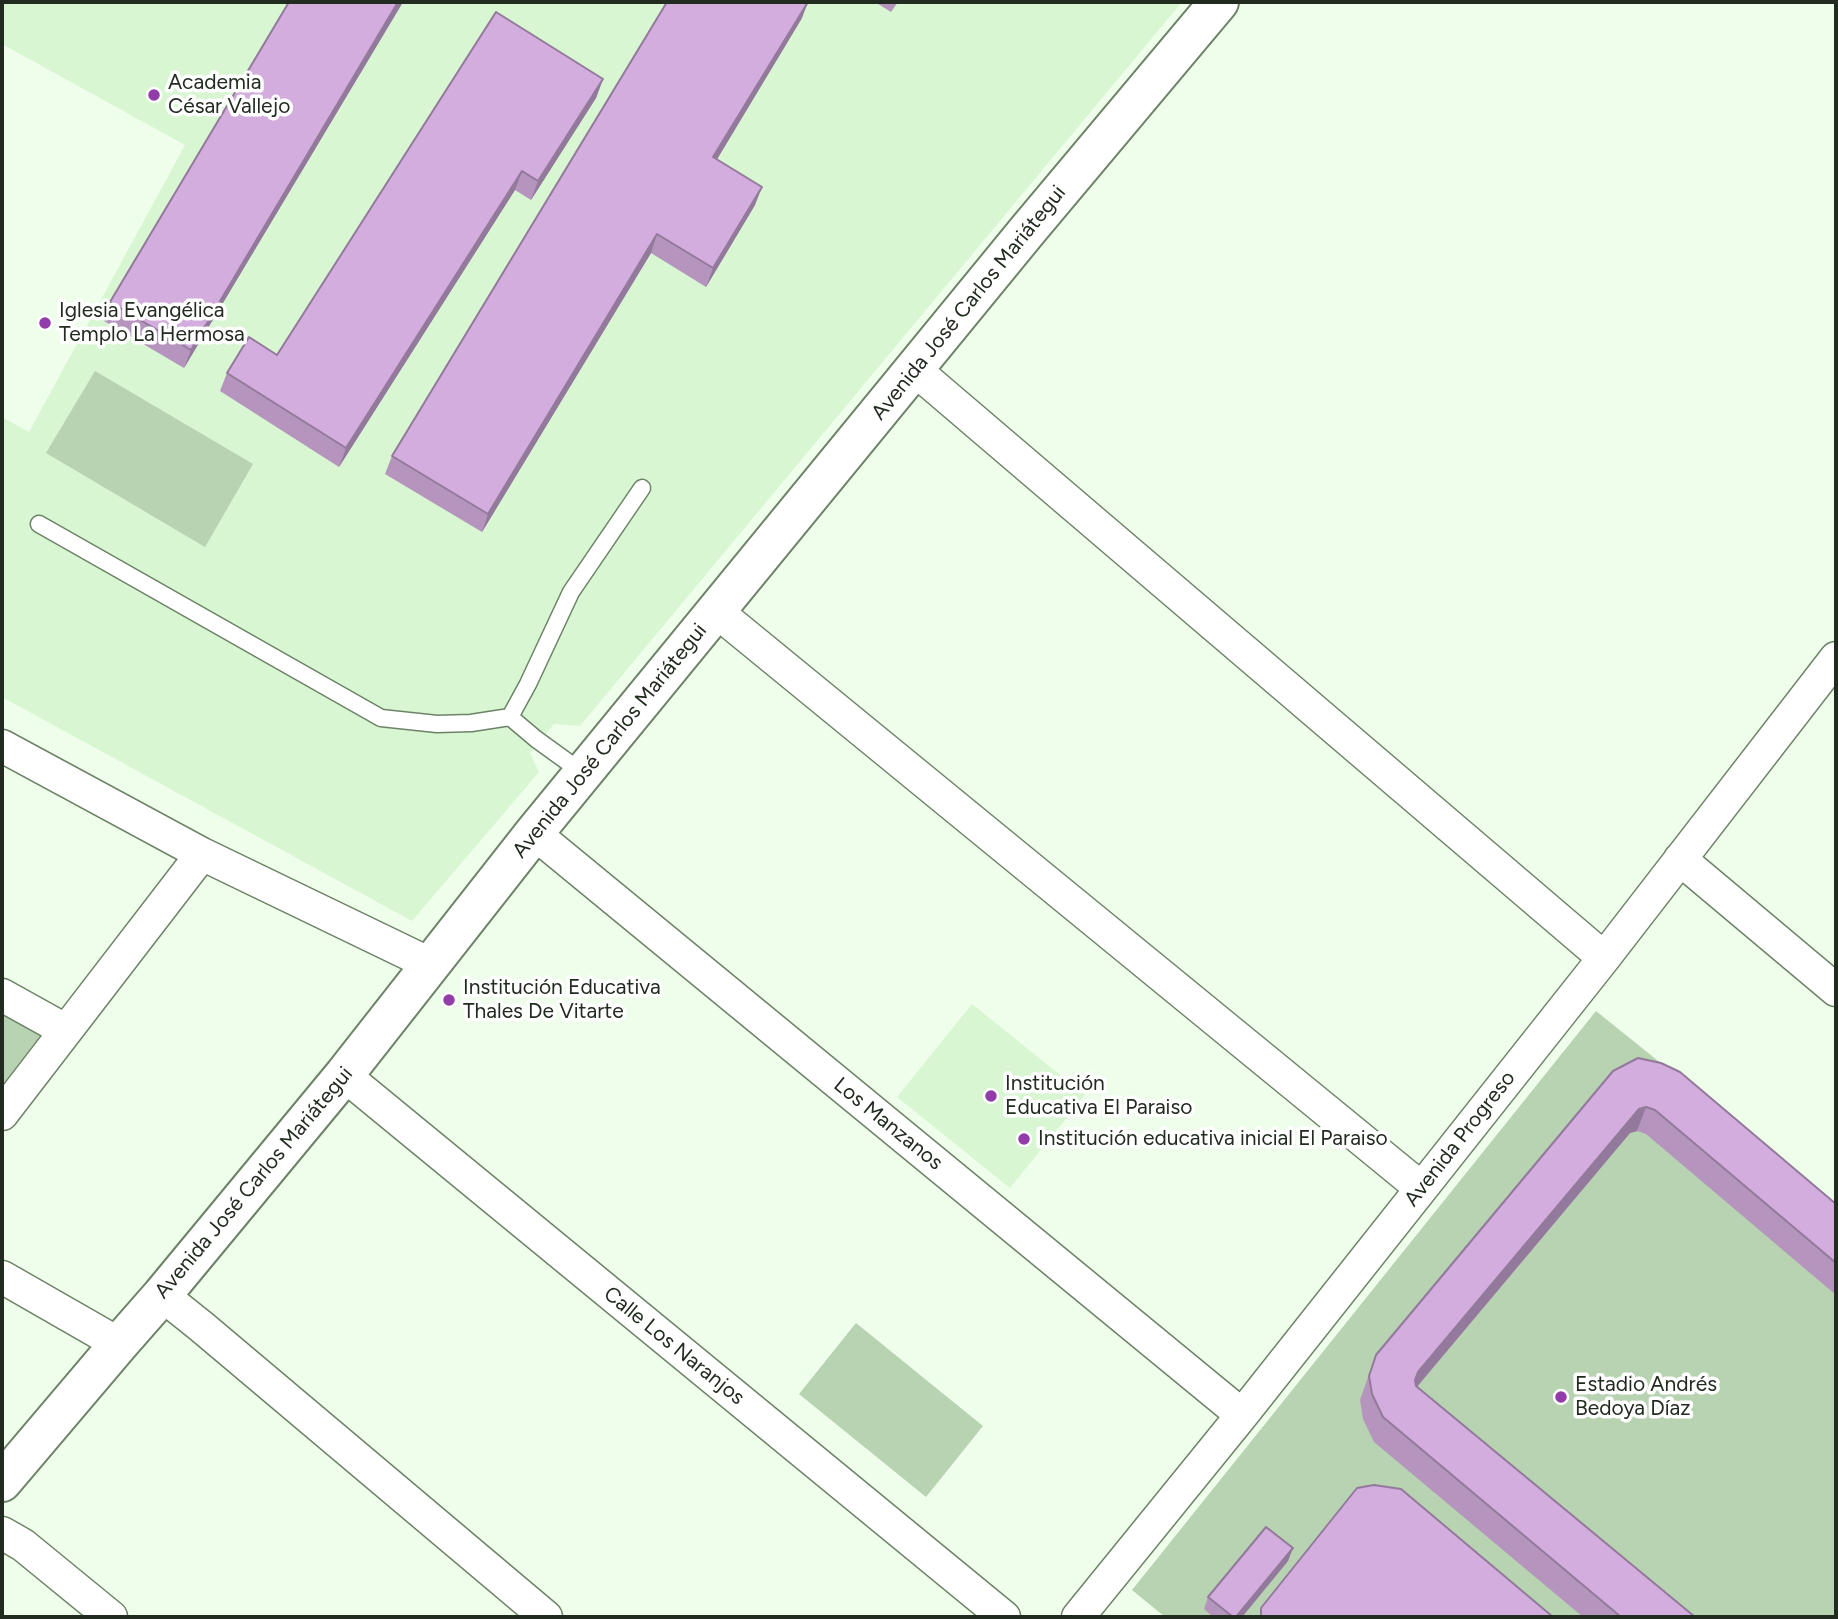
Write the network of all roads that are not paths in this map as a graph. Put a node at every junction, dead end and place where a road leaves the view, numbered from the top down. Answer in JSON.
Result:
{"nodes":[{"id":1,"x":1219,"y":2,"type":"edge"},
{"id":2,"x":914,"y":369,"type":"junction"},
{"id":3,"x":642,"y":488,"type":"dead end"},
{"id":4,"x":39,"y":524,"type":"dead end"},
{"id":5,"x":716,"y":611,"type":"junction"},
{"id":6,"x":1836,"y":658,"type":"edge"},
{"id":7,"x":510,"y":717,"type":"junction"},
{"id":8,"x":3,"y":750,"type":"edge"},
{"id":9,"x":583,"y":773,"type":"junction"},
{"id":10,"x":534,"y":833,"type":"junction"},
{"id":11,"x":202,"y":854,"type":"junction"},
{"id":12,"x":1680,"y":859,"type":"junction"},
{"id":13,"x":1604,"y":958,"type":"junction"},
{"id":14,"x":430,"y":964,"type":"junction"},
{"id":15,"x":1836,"y":990,"type":"edge"},
{"id":16,"x":2,"y":995,"type":"edge"},
{"id":17,"x":65,"y":1030,"type":"junction"},
{"id":18,"x":344,"y":1075,"type":"junction"},
{"id":19,"x":2,"y":1114,"type":"edge"},
{"id":20,"x":1421,"y":1188,"type":"junction"},
{"id":21,"x":2,"y":1277,"type":"edge"},
{"id":22,"x":162,"y":1295,"type":"junction"},
{"id":23,"x":118,"y":1344,"type":"junction"},
{"id":24,"x":1242,"y":1415,"type":"junction"},
{"id":25,"x":2,"y":1482,"type":"edge"},
{"id":26,"x":2,"y":1533,"type":"edge"},
{"id":27,"x":111,"y":1617,"type":"edge"},
{"id":28,"x":545,"y":1617,"type":"edge"},
{"id":29,"x":1004,"y":1617,"type":"edge"},
{"id":30,"x":1079,"y":1617,"type":"edge"}],
"edges":[{"from":1,"to":2,"type":"street","name":"Avenida José Carlos Mariátegui"},
{"from":2,"to":5,"type":"street","name":"Avenida José Carlos Mariátegui"},
{"from":2,"to":13,"type":"street"},
{"from":3,"to":7,"type":"lane"},
{"from":4,"to":7,"type":"lane"},
{"from":5,"to":9,"type":"street","name":"Avenida José Carlos Mariátegui"},
{"from":5,"to":20,"type":"street"},
{"from":6,"to":12,"type":"street","name":"Avenida Progreso"},
{"from":7,"to":9,"type":"lane"},
{"from":8,"to":11,"type":"street"},
{"from":9,"to":10,"type":"street","name":"Avenida José Carlos Mariátegui"},
{"from":10,"to":14,"type":"street","name":"Avenida José Carlos Mariátegui"},
{"from":10,"to":24,"type":"street","name":"Los Manzanos"},
{"from":11,"to":14,"type":"street"},
{"from":11,"to":17,"type":"street"},
{"from":12,"to":13,"type":"street","name":"Avenida Progreso"},
{"from":12,"to":15,"type":"street"},
{"from":13,"to":20,"type":"street","name":"Avenida Progreso"},
{"from":14,"to":18,"type":"street","name":"Avenida José Carlos Mariátegui"},
{"from":16,"to":17,"type":"street"},
{"from":17,"to":19,"type":"street"},
{"from":18,"to":22,"type":"street","name":"Avenida José Carlos Mariátegui"},
{"from":18,"to":29,"type":"street","name":"Calle Los Naranjos"},
{"from":20,"to":24,"type":"street","name":"Avenida Progreso"},
{"from":21,"to":23,"type":"street"},
{"from":22,"to":23,"type":"street","name":"Avenida José Carlos Mariátegui"},
{"from":22,"to":28,"type":"street"},
{"from":23,"to":25,"type":"street","name":"Avenida José Carlos Mariátegui"},
{"from":24,"to":30,"type":"street","name":"Avenida Progreso"},
{"from":26,"to":27,"type":"street"}]}
